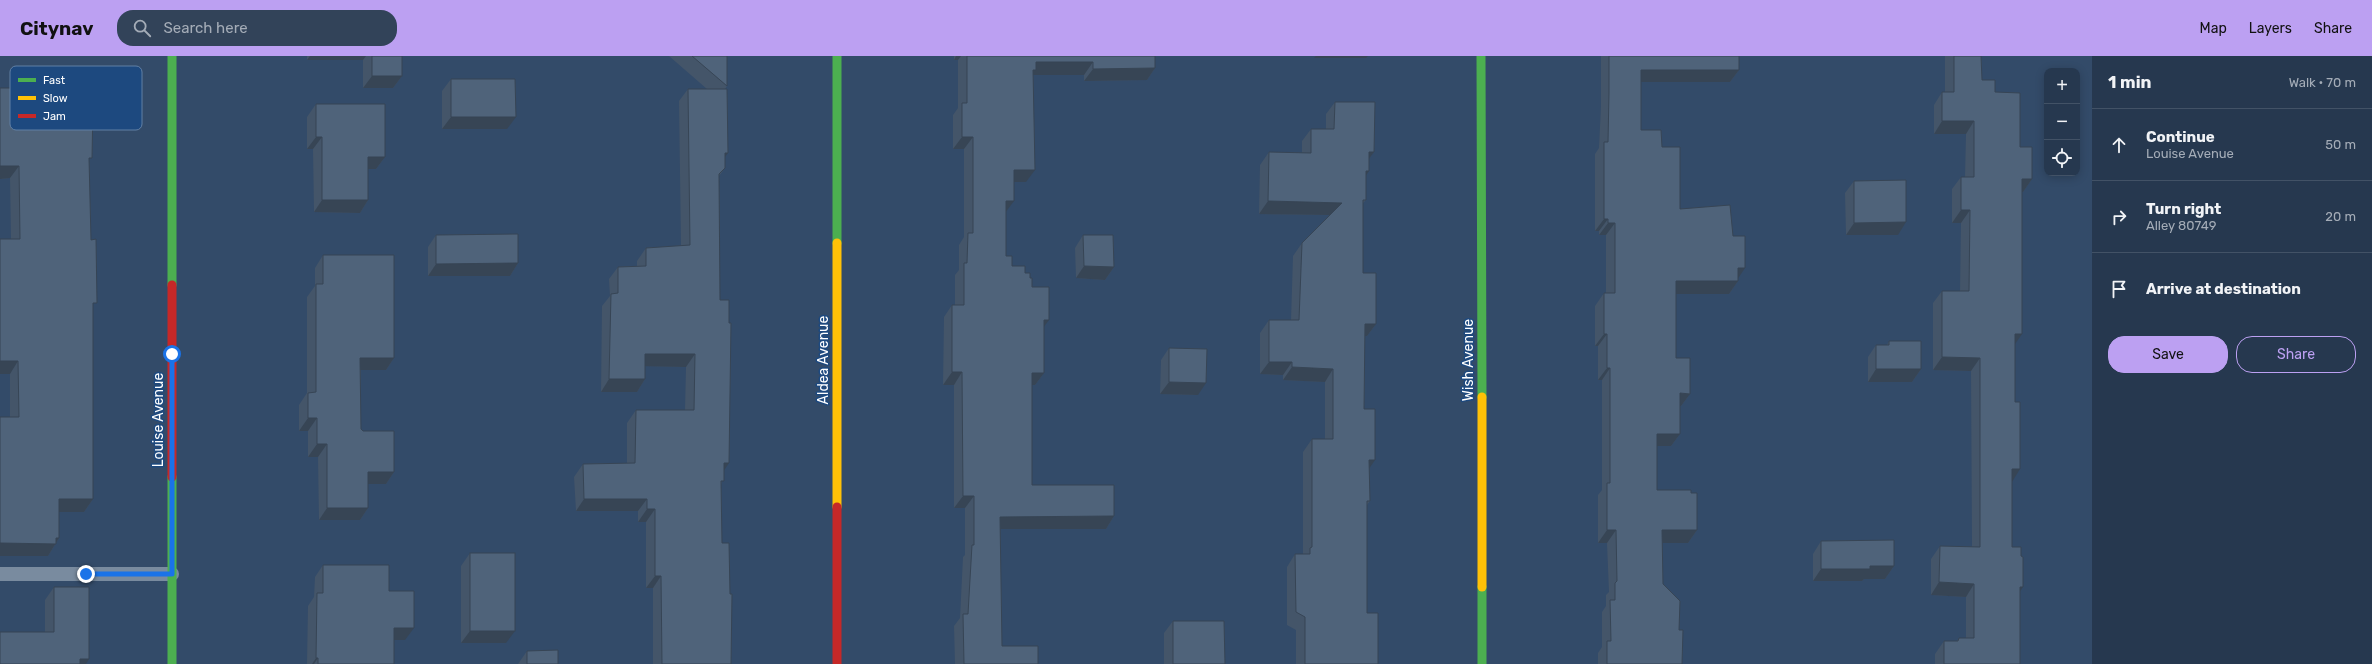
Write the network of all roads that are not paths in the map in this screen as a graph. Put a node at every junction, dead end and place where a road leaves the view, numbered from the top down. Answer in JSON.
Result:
{"nodes":[{"id":1,"x":172,"y":56,"type":"edge"},
{"id":2,"x":837,"y":56,"type":"edge"},
{"id":3,"x":1481,"y":56,"type":"edge"},
{"id":4,"x":0,"y":574,"type":"edge"},
{"id":5,"x":172,"y":574,"type":"junction"},
{"id":6,"x":172,"y":664,"type":"edge"},
{"id":7,"x":837,"y":664,"type":"edge"},
{"id":8,"x":1482,"y":664,"type":"edge"}],
"edges":[{"from":1,"to":5,"type":"street","name":"Louise Avenue"},
{"from":2,"to":7,"type":"street","name":"Aldea Avenue"},
{"from":3,"to":8,"type":"street","name":"Wish Avenue"},
{"from":4,"to":5,"type":"lane"},
{"from":5,"to":6,"type":"street","name":"Louise Avenue"}]}
